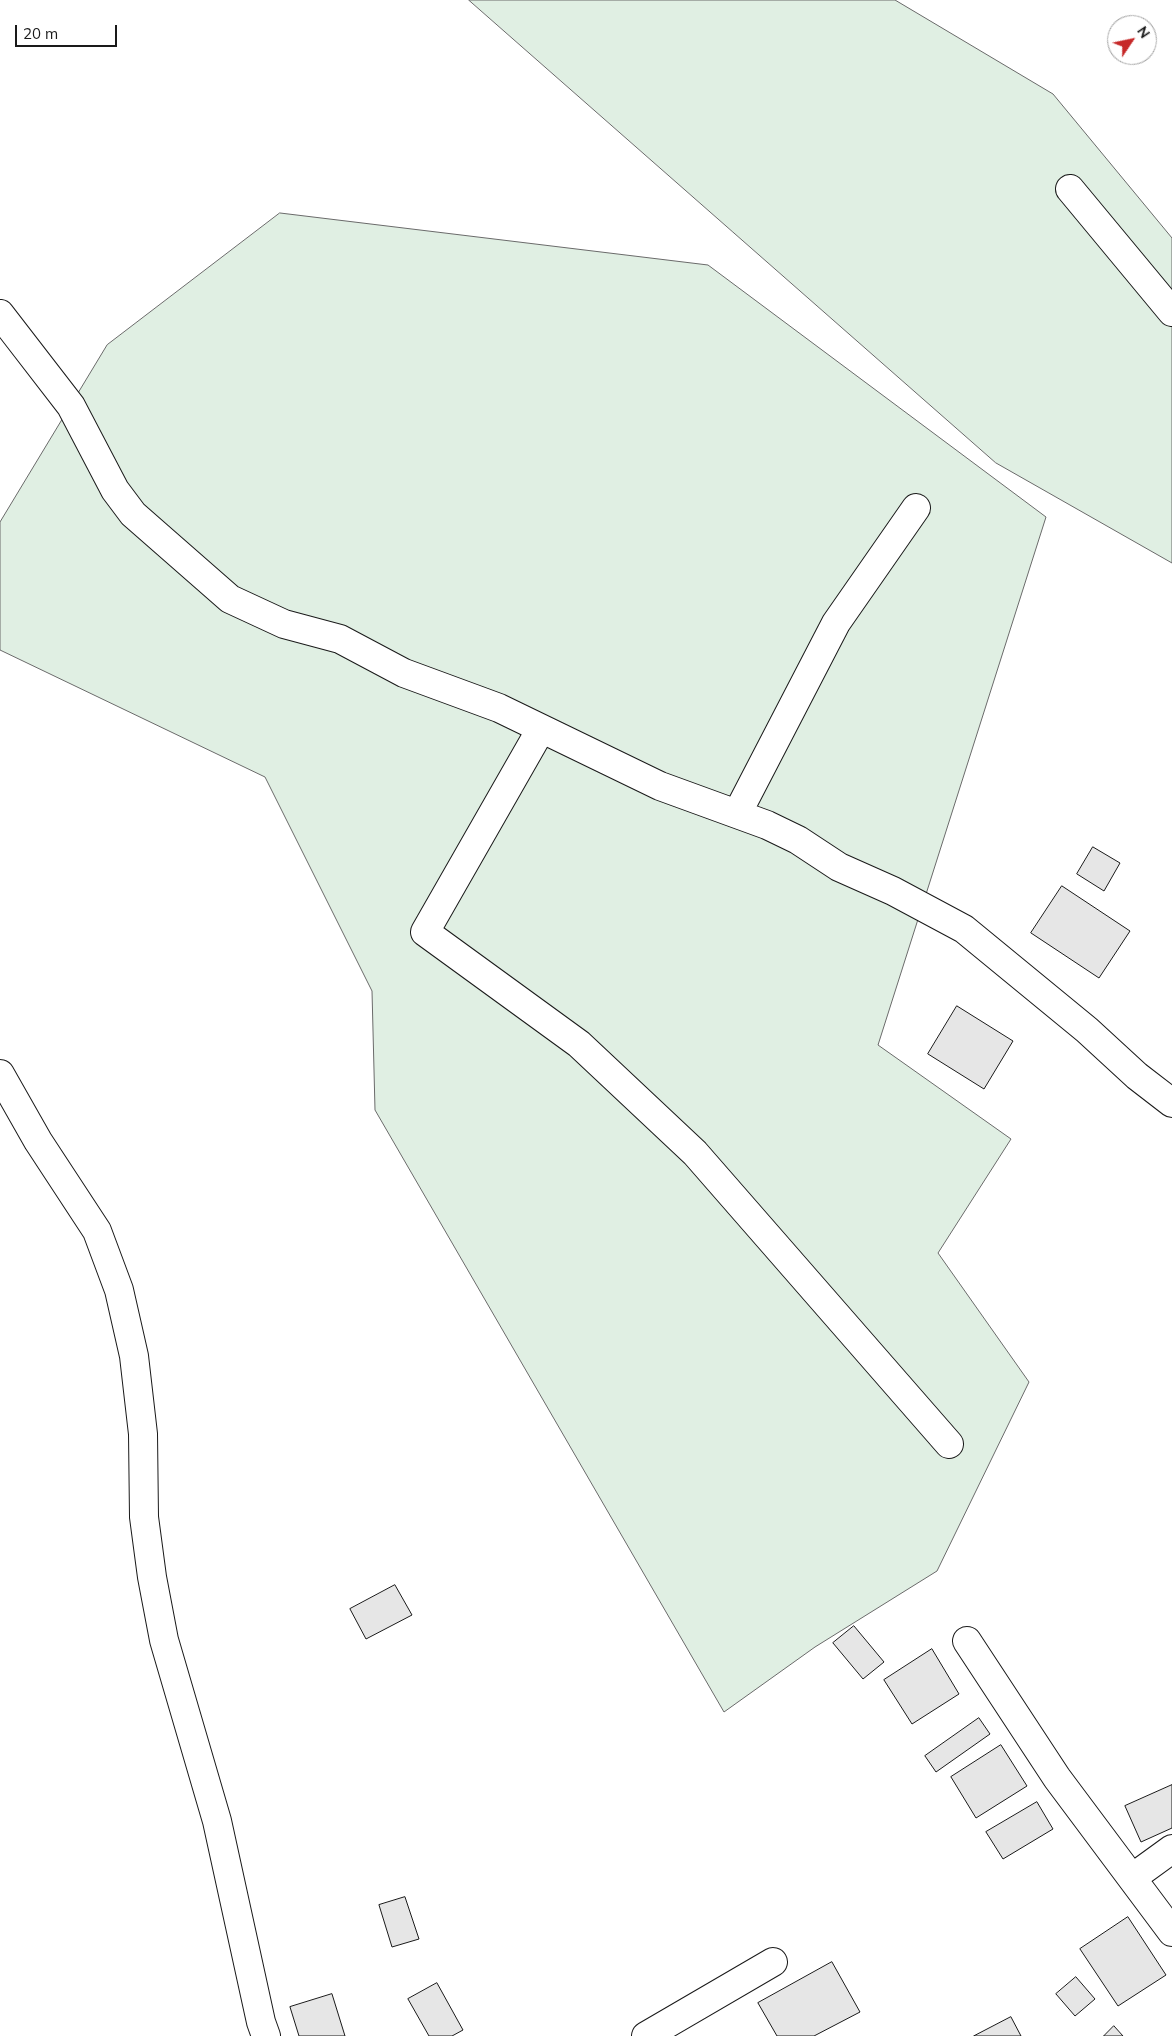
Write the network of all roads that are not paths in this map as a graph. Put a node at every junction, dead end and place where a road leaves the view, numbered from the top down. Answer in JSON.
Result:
{"nodes":[{"id":1,"x":1070,"y":189,"type":"dead end"},
{"id":2,"x":1172,"y":312,"type":"edge"},
{"id":3,"x":0,"y":314,"type":"edge"},
{"id":4,"x":916,"y":508,"type":"dead end"},
{"id":5,"x":541,"y":729,"type":"junction"},
{"id":6,"x":737,"y":814,"type":"junction"},
{"id":7,"x":0,"y":1074,"type":"edge"},
{"id":8,"x":1172,"y":1103,"type":"edge"},
{"id":9,"x":949,"y":1444,"type":"dead end"},
{"id":10,"x":966,"y":1641,"type":"dead end"},
{"id":11,"x":1172,"y":1849,"type":"edge"},
{"id":12,"x":1132,"y":1878,"type":"junction"},
{"id":13,"x":1172,"y":1932,"type":"edge"},
{"id":14,"x":772,"y":1962,"type":"dead end"},
{"id":15,"x":266,"y":2036,"type":"edge"},
{"id":16,"x":646,"y":2036,"type":"edge"}],
"edges":[{"from":1,"to":2,"type":"street"},
{"from":3,"to":5,"type":"street"},
{"from":4,"to":6,"type":"street"},
{"from":5,"to":6,"type":"street"},
{"from":5,"to":9,"type":"street"},
{"from":6,"to":8,"type":"street"},
{"from":7,"to":15,"type":"street"},
{"from":10,"to":12,"type":"street"},
{"from":11,"to":12,"type":"street"},
{"from":12,"to":13,"type":"street"},
{"from":14,"to":16,"type":"street"}]}
